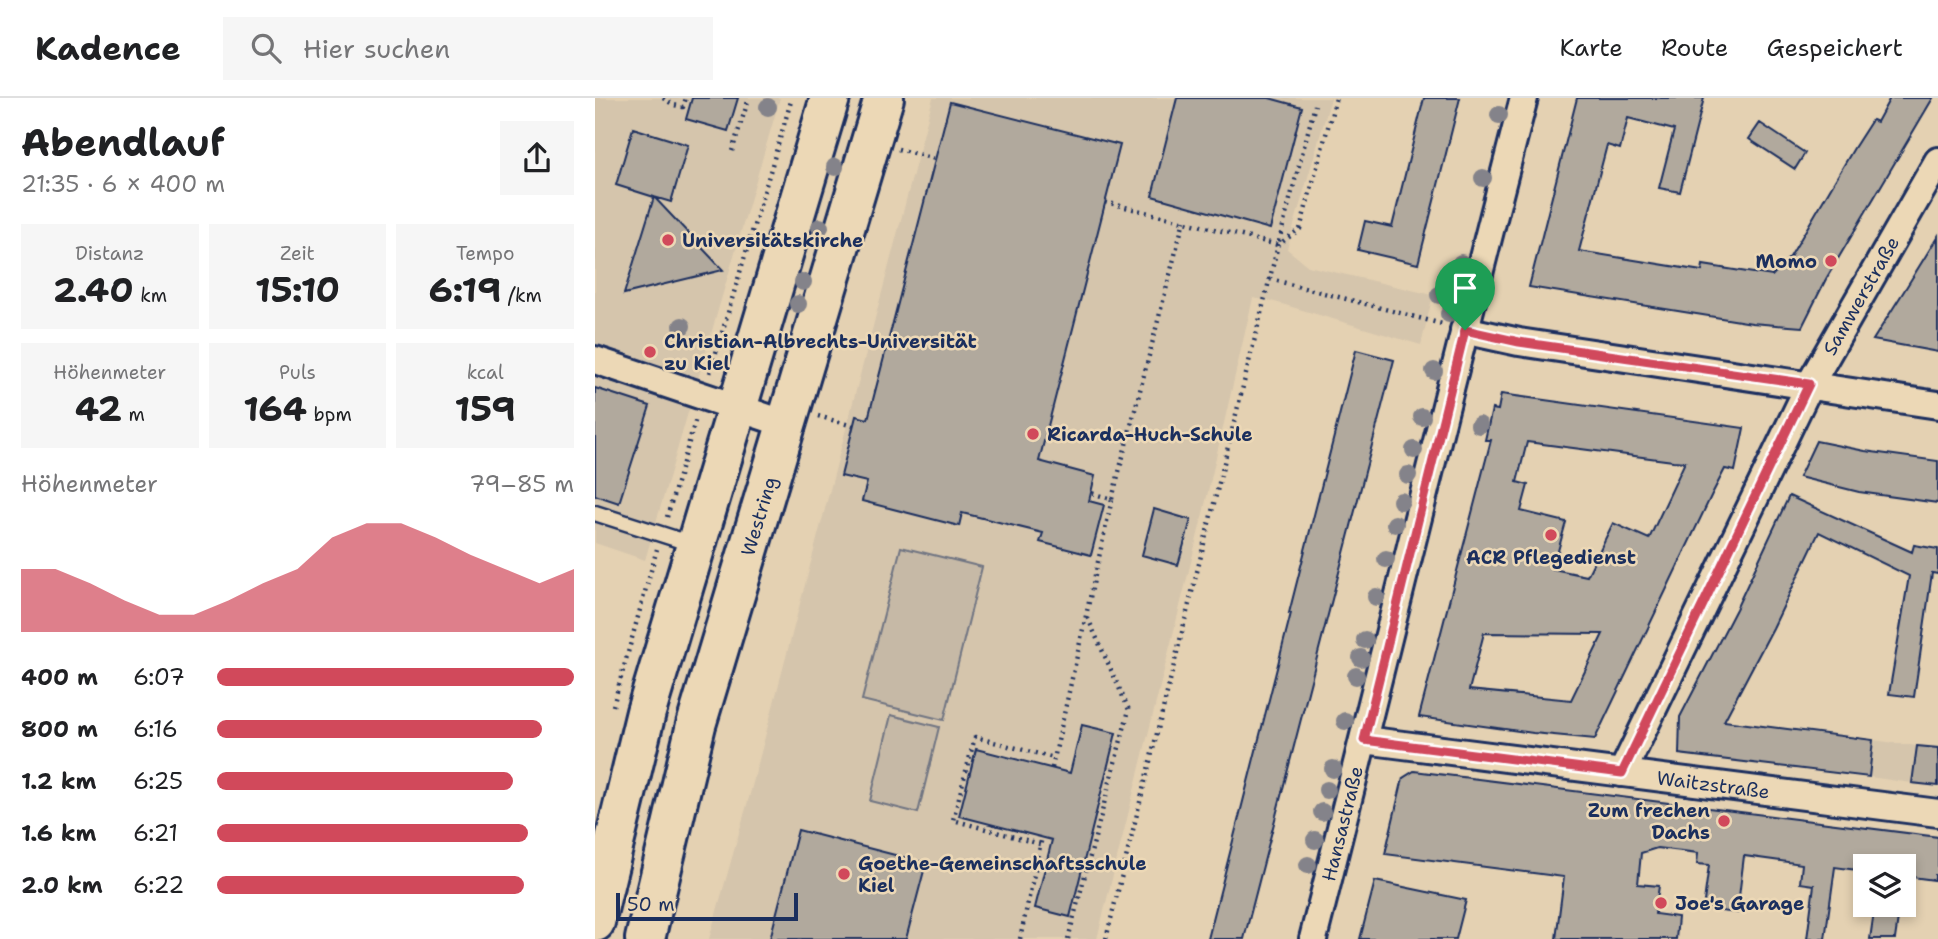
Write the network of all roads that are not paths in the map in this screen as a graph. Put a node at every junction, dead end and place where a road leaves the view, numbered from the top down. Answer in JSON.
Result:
{"nodes":[{"id":1,"x":830,"y":98,"type":"edge"},
{"id":2,"x":884,"y":98,"type":"edge"},
{"id":3,"x":1524,"y":98,"type":"edge"},
{"id":4,"x":1938,"y":161,"type":"edge"},
{"id":5,"x":1465,"y":330,"type":"junction"},
{"id":6,"x":595,"y":360,"type":"edge"},
{"id":7,"x":1809,"y":384,"type":"junction"},
{"id":8,"x":720,"y":401,"type":"junction"},
{"id":9,"x":1938,"y":405,"type":"edge"},
{"id":10,"x":802,"y":420,"type":"junction"},
{"id":11,"x":595,"y":513,"type":"edge"},
{"id":12,"x":679,"y":540,"type":"junction"},
{"id":13,"x":1364,"y":740,"type":"junction"},
{"id":14,"x":1622,"y":773,"type":"junction"},
{"id":15,"x":1938,"y":813,"type":"edge"},
{"id":16,"x":595,"y":922,"type":"edge"},
{"id":17,"x":645,"y":939,"type":"edge"},
{"id":18,"x":1313,"y":939,"type":"edge"}],
"edges":[{"from":1,"to":8,"type":"main road"},
{"from":2,"to":10,"type":"main road","name":"Westring"},
{"from":3,"to":5,"type":"street","name":"Hansastraße"},
{"from":4,"to":7,"type":"street","name":"Samwerstraße"},
{"from":5,"to":7,"type":"street"},
{"from":5,"to":13,"type":"street","name":"Hansastraße"},
{"from":6,"to":8,"type":"street"},
{"from":7,"to":9,"type":"street"},
{"from":7,"to":14,"type":"street","name":"Samwerstraße"},
{"from":8,"to":10,"type":"street"},
{"from":8,"to":12,"type":"main road"},
{"from":10,"to":17,"type":"main road","name":"Westring"},
{"from":11,"to":12,"type":"lane"},
{"from":12,"to":16,"type":"main road"},
{"from":13,"to":14,"type":"street","name":"Waitzstraße"},
{"from":13,"to":18,"type":"street","name":"Hansastraße"},
{"from":14,"to":15,"type":"street","name":"Waitzstraße"}]}
